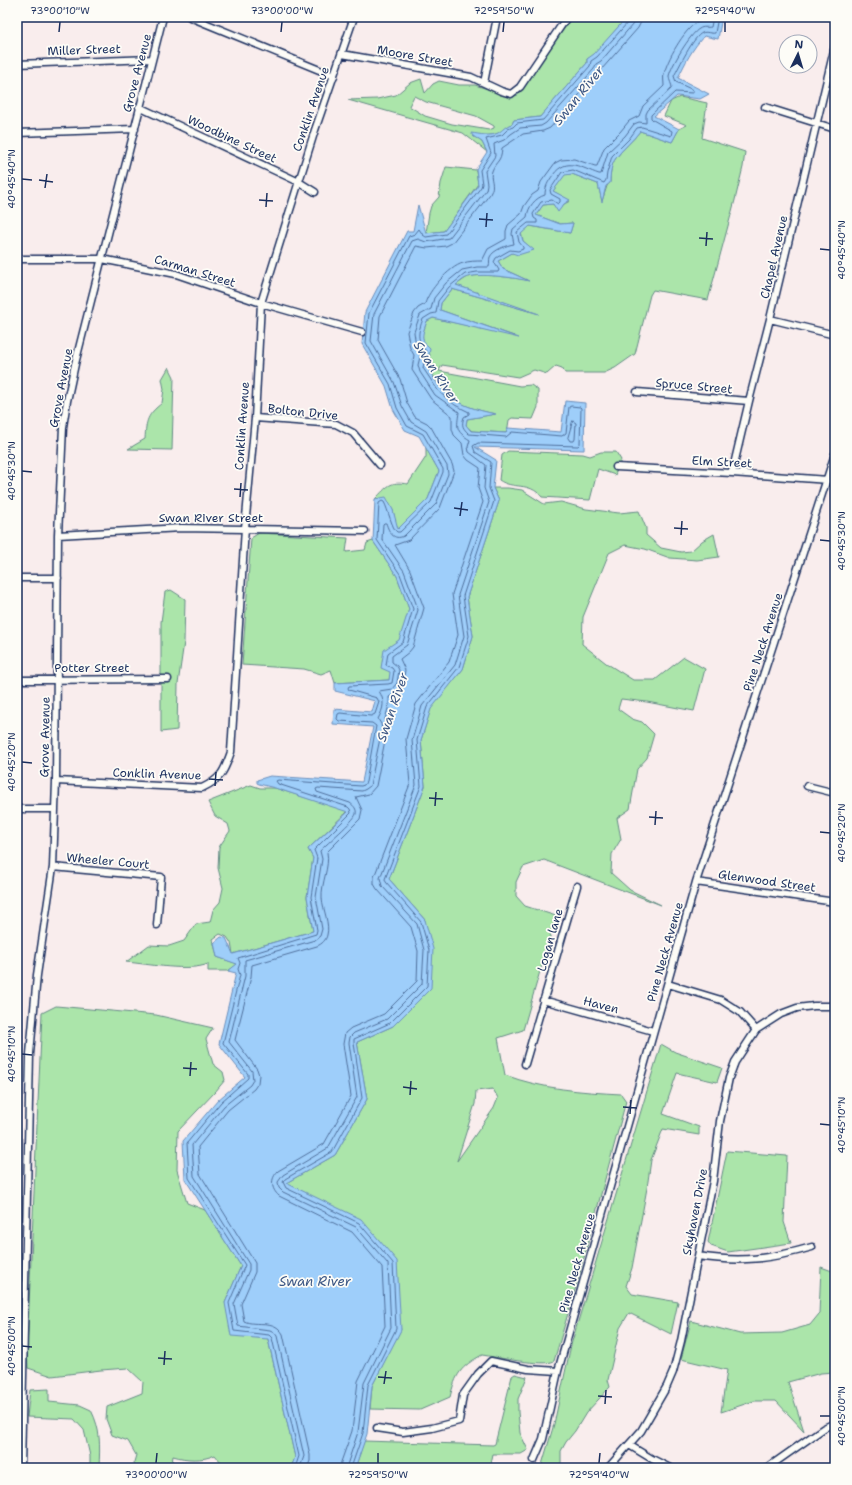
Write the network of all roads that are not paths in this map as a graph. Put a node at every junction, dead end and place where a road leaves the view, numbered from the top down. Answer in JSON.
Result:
{"nodes":[{"id":1,"x":163,"y":17,"type":"edge"},
{"id":2,"x":190,"y":17,"type":"edge"},
{"id":3,"x":354,"y":17,"type":"edge"},
{"id":4,"x":497,"y":17,"type":"edge"},
{"id":5,"x":567,"y":17,"type":"edge"},
{"id":6,"x":835,"y":46,"type":"edge"},
{"id":7,"x":342,"y":54,"type":"junction"},
{"id":8,"x":152,"y":59,"type":"junction"},
{"id":9,"x":17,"y":64,"type":"edge"},
{"id":10,"x":334,"y":76,"type":"junction"},
{"id":11,"x":484,"y":83,"type":"junction"},
{"id":12,"x":139,"y":107,"type":"junction"},
{"id":13,"x":765,"y":107,"type":"dead end"},
{"id":14,"x":816,"y":124,"type":"junction"},
{"id":15,"x":135,"y":129,"type":"junction"},
{"id":16,"x":835,"y":129,"type":"edge"},
{"id":17,"x":17,"y":133,"type":"edge"},
{"id":18,"x":299,"y":182,"type":"junction"},
{"id":19,"x":315,"y":192,"type":"dead end"},
{"id":20,"x":17,"y":259,"type":"edge"},
{"id":21,"x":102,"y":259,"type":"junction"},
{"id":22,"x":261,"y":303,"type":"junction"},
{"id":23,"x":770,"y":319,"type":"junction"},
{"id":24,"x":362,"y":332,"type":"dead end"},
{"id":25,"x":835,"y":335,"type":"edge"},
{"id":26,"x":637,"y":392,"type":"dead end"},
{"id":27,"x":749,"y":401,"type":"junction"},
{"id":28,"x":255,"y":418,"type":"junction"},
{"id":29,"x":835,"y":454,"type":"edge"},
{"id":30,"x":380,"y":465,"type":"dead end"},
{"id":31,"x":616,"y":467,"type":"dead end"},
{"id":32,"x":732,"y":473,"type":"junction"},
{"id":33,"x":828,"y":480,"type":"junction"},
{"id":34,"x":245,"y":528,"type":"junction"},
{"id":35,"x":365,"y":531,"type":"dead end"},
{"id":36,"x":58,"y":535,"type":"junction"},
{"id":37,"x":17,"y":578,"type":"edge"},
{"id":38,"x":58,"y":578,"type":"junction"},
{"id":39,"x":57,"y":679,"type":"junction"},
{"id":40,"x":168,"y":679,"type":"dead end"},
{"id":41,"x":17,"y":680,"type":"edge"},
{"id":42,"x":56,"y":781,"type":"junction"},
{"id":43,"x":807,"y":786,"type":"dead end"},
{"id":44,"x":835,"y":793,"type":"edge"},
{"id":45,"x":17,"y":809,"type":"edge"},
{"id":46,"x":54,"y":809,"type":"junction"},
{"id":47,"x":53,"y":867,"type":"junction"},
{"id":48,"x":696,"y":882,"type":"junction"},
{"id":49,"x":577,"y":886,"type":"dead end"},
{"id":50,"x":835,"y":902,"type":"edge"},
{"id":51,"x":157,"y":925,"type":"dead end"},
{"id":52,"x":668,"y":984,"type":"junction"},
{"id":53,"x":543,"y":1000,"type":"junction"},
{"id":54,"x":835,"y":1006,"type":"edge"},
{"id":55,"x":756,"y":1030,"type":"junction"},
{"id":56,"x":653,"y":1031,"type":"junction"},
{"id":57,"x":525,"y":1064,"type":"dead end"},
{"id":58,"x":812,"y":1247,"type":"dead end"},
{"id":59,"x":698,"y":1256,"type":"junction"},
{"id":60,"x":17,"y":1324,"type":"edge"},
{"id":61,"x":24,"y":1324,"type":"junction"},
{"id":62,"x":558,"y":1371,"type":"junction"},
{"id":63,"x":835,"y":1423,"type":"edge"},
{"id":64,"x":377,"y":1428,"type":"dead end"},
{"id":65,"x":629,"y":1445,"type":"junction"},
{"id":66,"x":534,"y":1460,"type":"dead end"},
{"id":67,"x":21,"y":1468,"type":"edge"},
{"id":68,"x":608,"y":1468,"type":"edge"},
{"id":69,"x":670,"y":1468,"type":"edge"},
{"id":70,"x":767,"y":1468,"type":"edge"}],
"edges":[{"from":1,"to":8,"type":"street","name":"Grove Avenue"},
{"from":2,"to":10,"type":"street"},
{"from":3,"to":7,"type":"street","name":"Conklin Avenue"},
{"from":4,"to":11,"type":"street"},
{"from":5,"to":11,"type":"street","name":"Moore Street"},
{"from":6,"to":14,"type":"street","name":"Chapel Avenue"},
{"from":7,"to":10,"type":"street","name":"Conklin Avenue"},
{"from":7,"to":11,"type":"street","name":"Moore Street"},
{"from":8,"to":9,"type":"street","name":"Miller Street"},
{"from":8,"to":12,"type":"street","name":"Grove Avenue"},
{"from":10,"to":18,"type":"street","name":"Conklin Avenue"},
{"from":12,"to":15,"type":"street","name":"Grove Avenue"},
{"from":12,"to":18,"type":"street","name":"Woodbine Street"},
{"from":13,"to":14,"type":"street"},
{"from":14,"to":16,"type":"street"},
{"from":14,"to":23,"type":"street","name":"Chapel Avenue"},
{"from":15,"to":17,"type":"street"},
{"from":15,"to":21,"type":"street","name":"Grove Avenue"},
{"from":18,"to":19,"type":"street","name":"Woodbine Street"},
{"from":18,"to":22,"type":"street","name":"Conklin Avenue"},
{"from":20,"to":21,"type":"street","name":"Carman Street"},
{"from":21,"to":22,"type":"street","name":"Carman Street"},
{"from":21,"to":36,"type":"street","name":"Grove Avenue"},
{"from":22,"to":24,"type":"street","name":"Carman Street"},
{"from":22,"to":28,"type":"street","name":"Conklin Avenue"},
{"from":23,"to":25,"type":"street"},
{"from":23,"to":27,"type":"street","name":"Chapel Avenue"},
{"from":26,"to":27,"type":"street","name":"Spruce Street"},
{"from":27,"to":32,"type":"street","name":"Chapel Avenue"},
{"from":28,"to":30,"type":"street","name":"Bolton Drive"},
{"from":28,"to":34,"type":"street","name":"Conklin Avenue"},
{"from":29,"to":33,"type":"street","name":"Pine Neck Avenue"},
{"from":31,"to":32,"type":"street","name":"Elm Street"},
{"from":32,"to":33,"type":"street","name":"Elm Street"},
{"from":33,"to":48,"type":"street","name":"Pine Neck Avenue"},
{"from":34,"to":35,"type":"street","name":"Swan River Street"},
{"from":34,"to":36,"type":"street","name":"Swan River Street"},
{"from":34,"to":42,"type":"street","name":"Conklin Avenue"},
{"from":36,"to":38,"type":"street","name":"Grove Avenue"},
{"from":37,"to":38,"type":"street"},
{"from":38,"to":39,"type":"street","name":"Grove Avenue"},
{"from":39,"to":40,"type":"street","name":"Potter Street"},
{"from":39,"to":41,"type":"street","name":"Potter Street"},
{"from":39,"to":42,"type":"street","name":"Grove Avenue"},
{"from":42,"to":46,"type":"street","name":"Grove Avenue"},
{"from":43,"to":44,"type":"street"},
{"from":45,"to":46,"type":"street"},
{"from":46,"to":47,"type":"street","name":"Grove Avenue"},
{"from":47,"to":51,"type":"street","name":"Wheeler Court"},
{"from":47,"to":61,"type":"street","name":"Grove Avenue"},
{"from":48,"to":50,"type":"street","name":"Glenwood Street"},
{"from":48,"to":52,"type":"street","name":"Pine Neck Avenue"},
{"from":49,"to":53,"type":"street","name":"Logan lane"},
{"from":52,"to":55,"type":"street"},
{"from":52,"to":56,"type":"street","name":"Pine Neck Avenue"},
{"from":53,"to":56,"type":"street","name":"Haven"},
{"from":53,"to":57,"type":"street"},
{"from":54,"to":55,"type":"street","name":"Skyhaven Drive"},
{"from":55,"to":59,"type":"street","name":"Skyhaven Drive"},
{"from":56,"to":62,"type":"street","name":"Pine Neck Avenue"},
{"from":58,"to":59,"type":"street"},
{"from":59,"to":65,"type":"street","name":"Skyhaven Drive"},
{"from":60,"to":61,"type":"street"},
{"from":61,"to":67,"type":"street","name":"Grove Avenue"},
{"from":62,"to":64,"type":"street"},
{"from":62,"to":66,"type":"street","name":"Pine Neck Avenue"},
{"from":63,"to":70,"type":"street"},
{"from":65,"to":68,"type":"street","name":"Skyhaven Drive"},
{"from":65,"to":69,"type":"street"}]}
